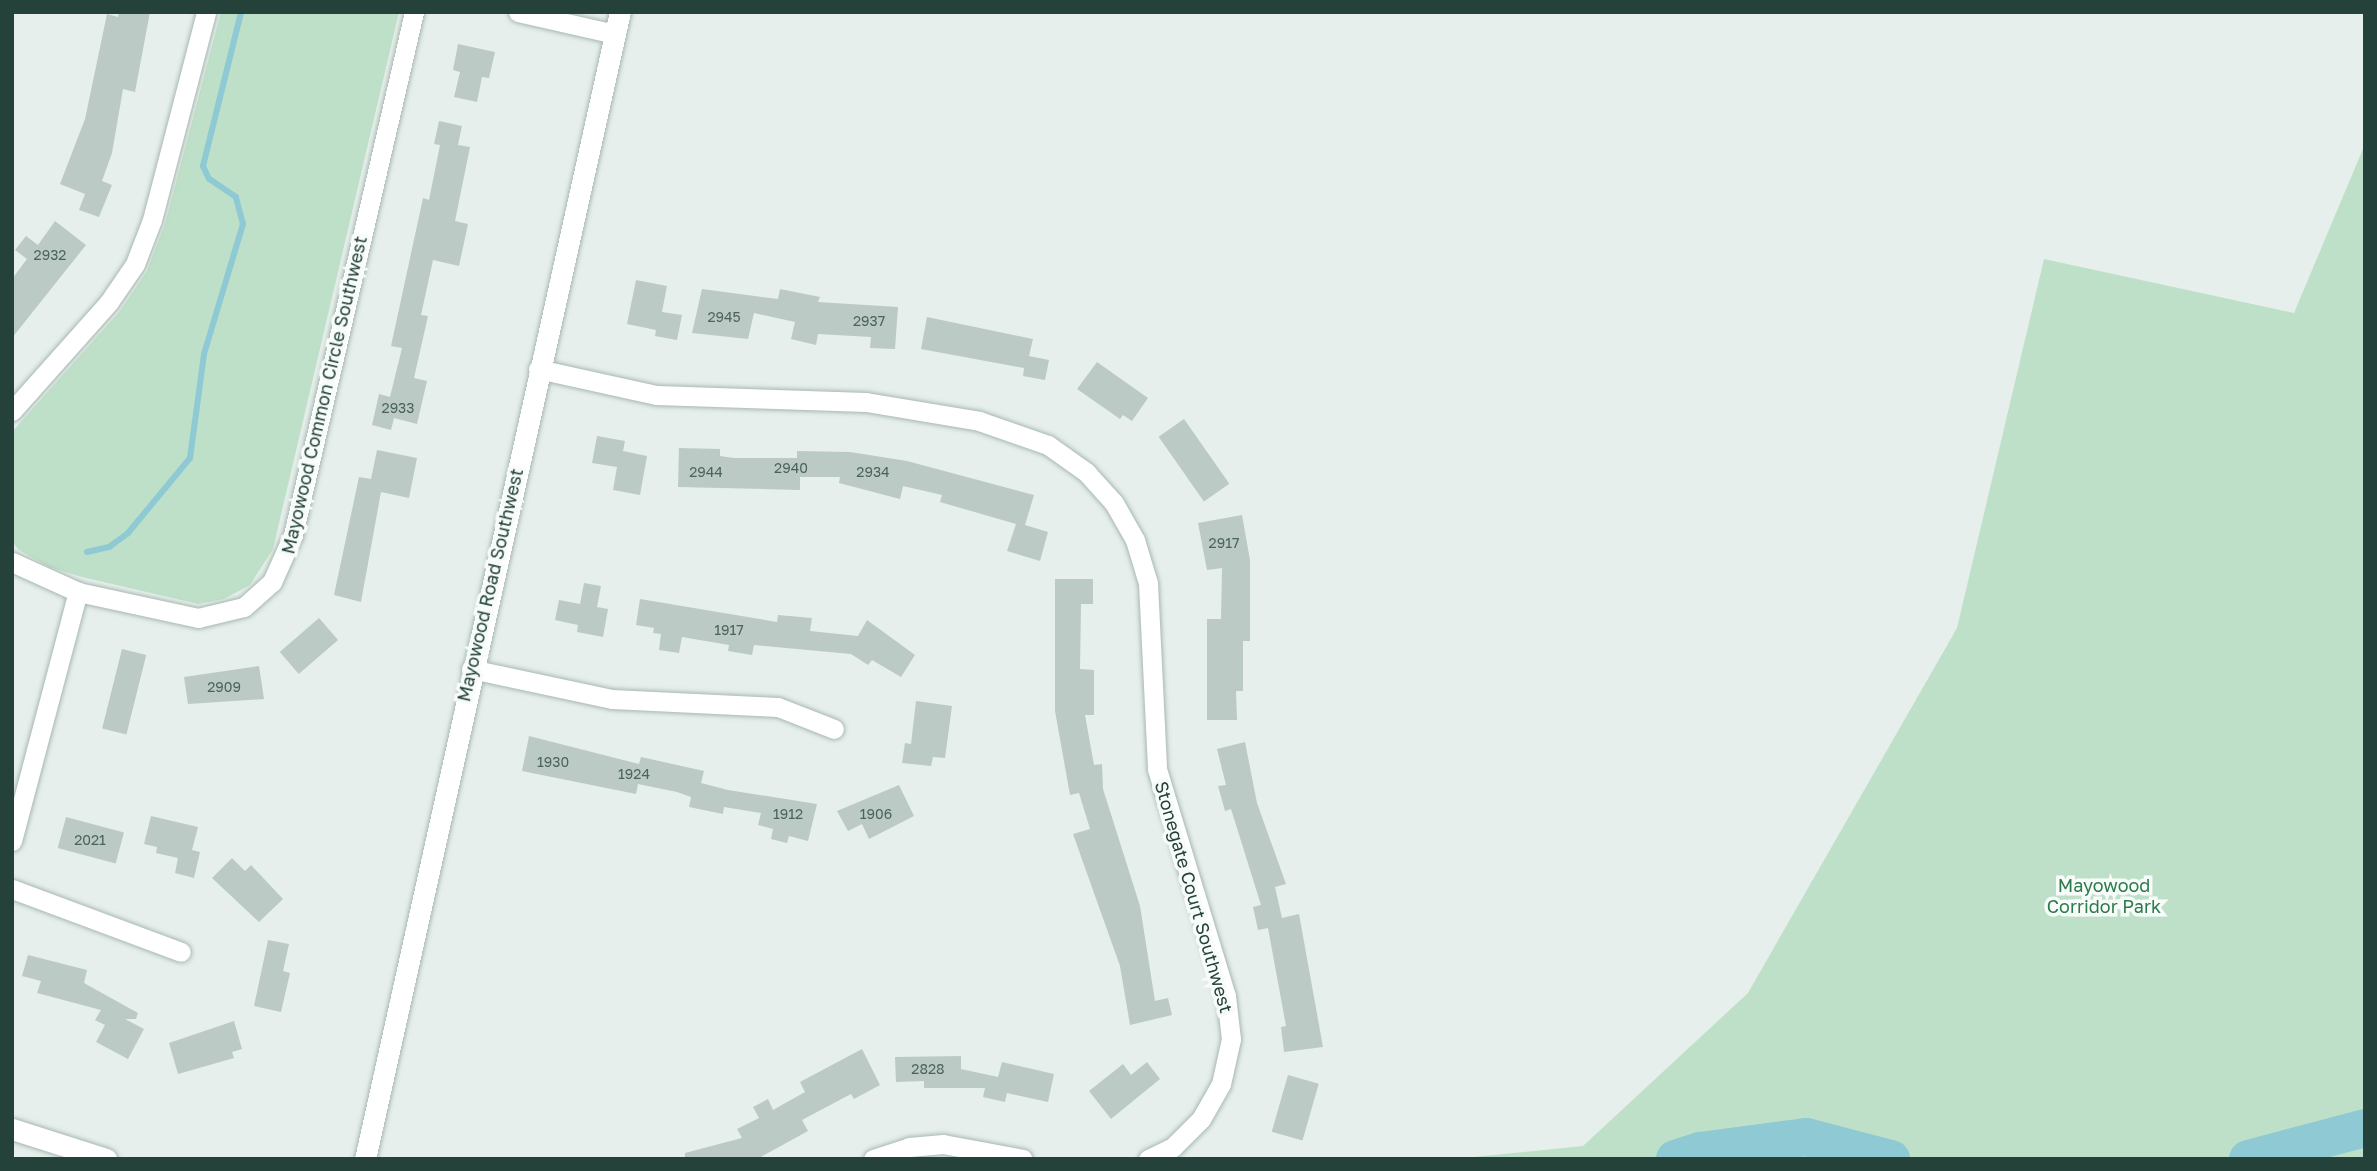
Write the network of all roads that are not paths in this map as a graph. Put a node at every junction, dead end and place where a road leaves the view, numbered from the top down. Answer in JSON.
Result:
{"nodes":[{"id":1,"x":206,"y":12,"type":"edge"},
{"id":2,"x":414,"y":12,"type":"edge"},
{"id":3,"x":518,"y":12,"type":"edge"},
{"id":4,"x":620,"y":12,"type":"edge"},
{"id":5,"x":615,"y":34,"type":"junction"},
{"id":6,"x":538,"y":369,"type":"junction"},
{"id":7,"x":12,"y":411,"type":"edge"},
{"id":8,"x":12,"y":562,"type":"edge"},
{"id":9,"x":78,"y":592,"type":"junction"},
{"id":10,"x":471,"y":669,"type":"junction"},
{"id":11,"x":834,"y":729,"type":"dead end"},
{"id":12,"x":12,"y":841,"type":"edge"},
{"id":13,"x":12,"y":889,"type":"edge"},
{"id":14,"x":181,"y":952,"type":"dead end"},
{"id":15,"x":12,"y":1129,"type":"edge"},
{"id":16,"x":106,"y":1159,"type":"edge"},
{"id":17,"x":365,"y":1159,"type":"edge"},
{"id":18,"x":873,"y":1159,"type":"edge"},
{"id":19,"x":1023,"y":1159,"type":"edge"},
{"id":20,"x":1148,"y":1159,"type":"edge"}],
"edges":[{"from":1,"to":7,"type":"street"},
{"from":2,"to":9,"type":"street","name":"Mayowood Common Circle Southwest"},
{"from":3,"to":5,"type":"street"},
{"from":4,"to":5,"type":"street","name":"Mayowood Road Southwest"},
{"from":5,"to":6,"type":"street","name":"Mayowood Road Southwest"},
{"from":6,"to":10,"type":"street","name":"Mayowood Road Southwest"},
{"from":6,"to":20,"type":"street","name":"Stonegate Court Southwest"},
{"from":8,"to":9,"type":"street","name":"Mayowood Common Circle Southwest"},
{"from":9,"to":12,"type":"street"},
{"from":10,"to":11,"type":"street"},
{"from":10,"to":17,"type":"street","name":"Mayowood Road Southwest"},
{"from":13,"to":14,"type":"street"},
{"from":15,"to":16,"type":"street"},
{"from":18,"to":19,"type":"street"}]}
